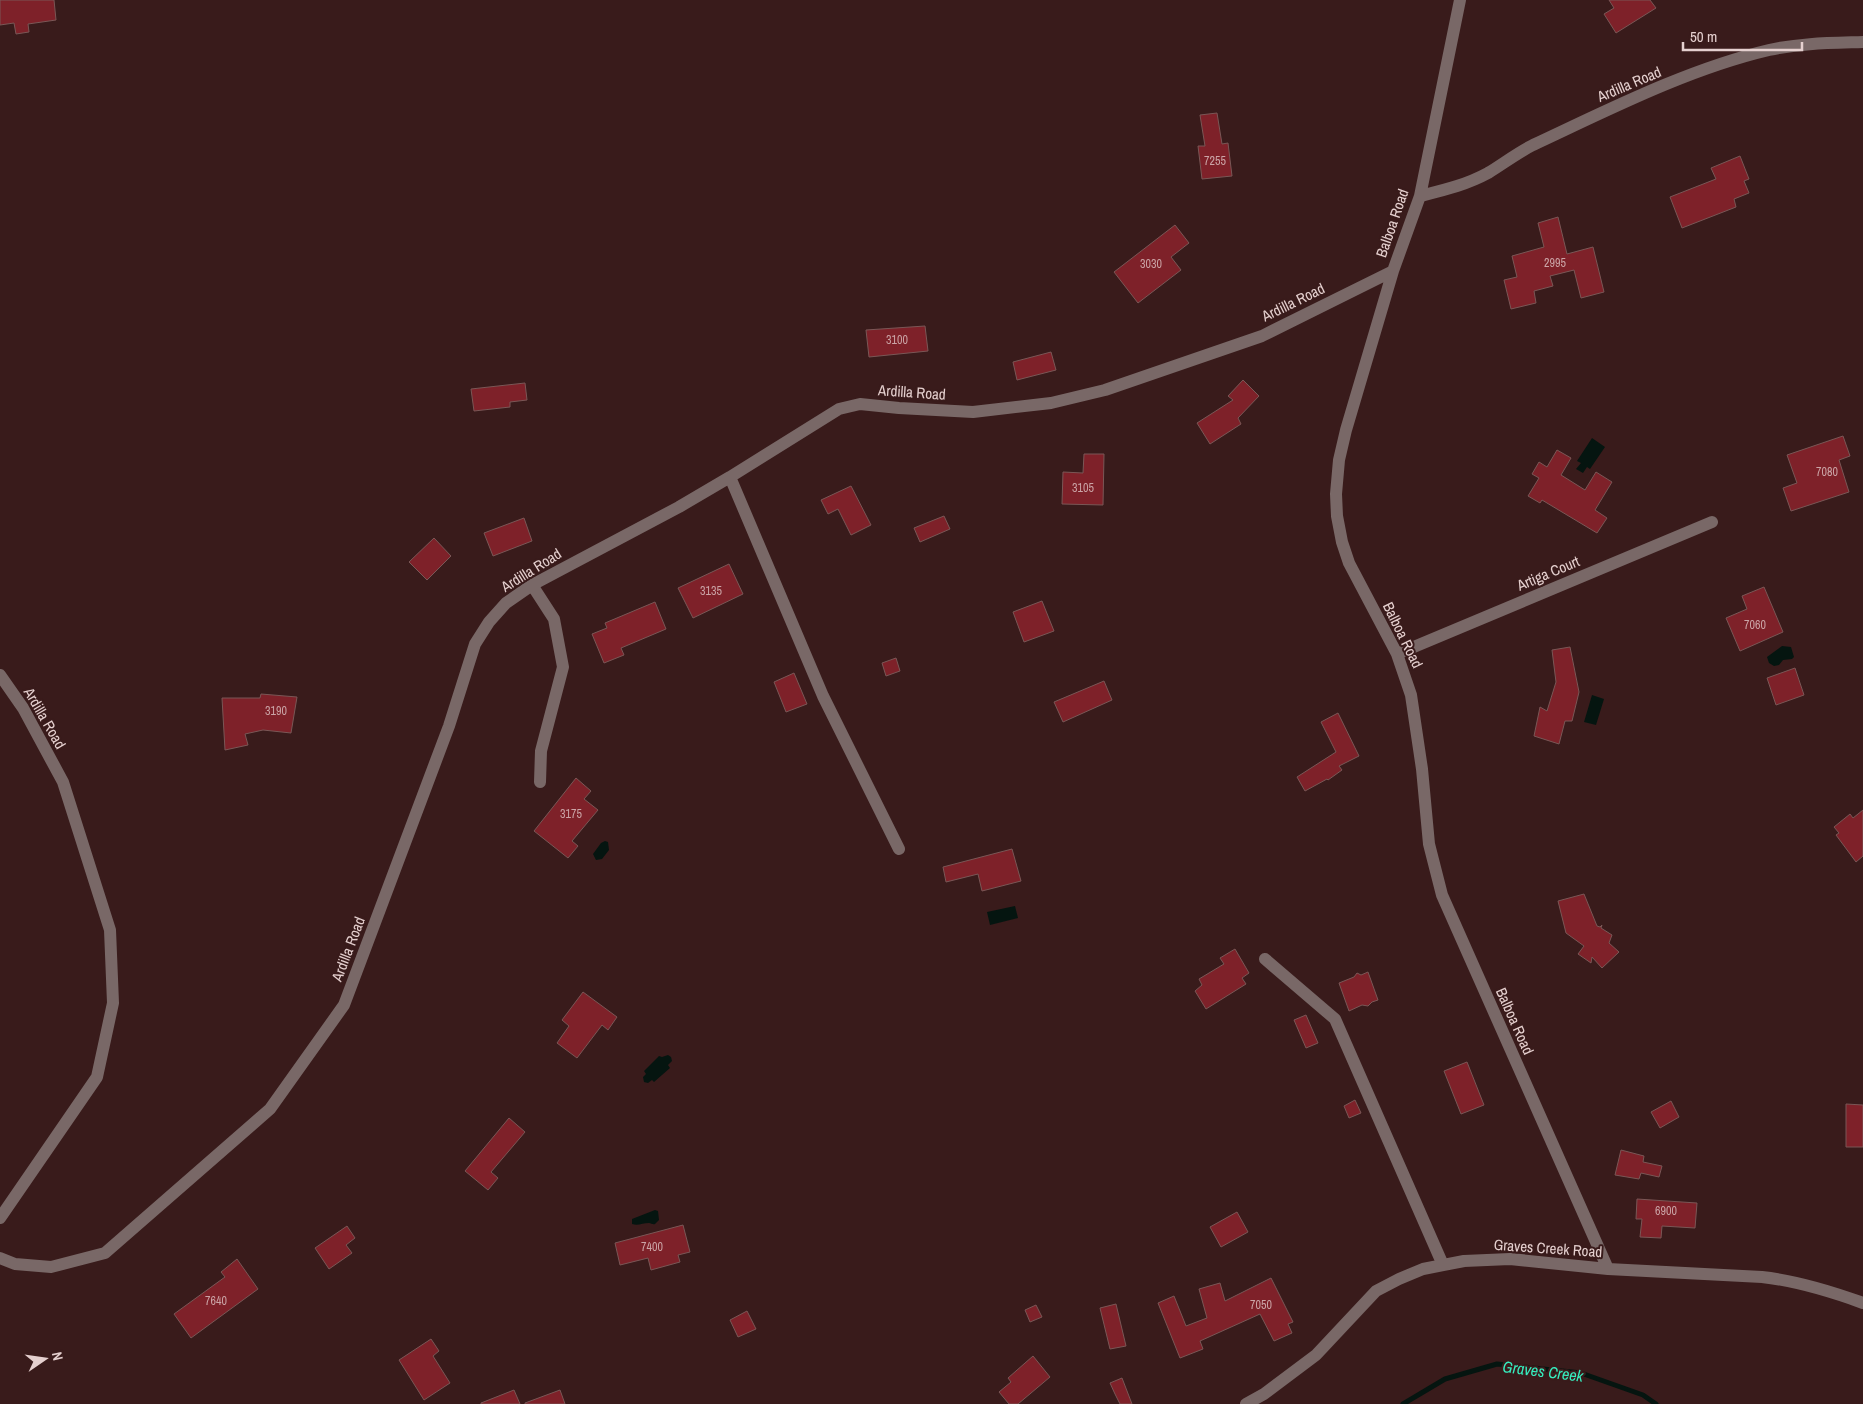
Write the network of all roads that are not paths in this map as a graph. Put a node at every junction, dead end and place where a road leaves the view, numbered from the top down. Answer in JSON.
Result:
{"nodes":[{"id":1,"x":1460,"y":0,"type":"edge"},
{"id":2,"x":1863,"y":42,"type":"edge"},
{"id":3,"x":1420,"y":196,"type":"junction"},
{"id":4,"x":1393,"y":271,"type":"junction"},
{"id":5,"x":730,"y":477,"type":"junction"},
{"id":6,"x":1712,"y":522,"type":"dead end"},
{"id":7,"x":532,"y":585,"type":"junction"},
{"id":8,"x":1397,"y":654,"type":"junction"},
{"id":9,"x":0,"y":675,"type":"edge"},
{"id":10,"x":540,"y":782,"type":"dead end"},
{"id":11,"x":898,"y":849,"type":"dead end"},
{"id":12,"x":1265,"y":959,"type":"dead end"},
{"id":13,"x":0,"y":1218,"type":"edge"},
{"id":14,"x":0,"y":1258,"type":"edge"},
{"id":15,"x":1443,"y":1265,"type":"junction"},
{"id":16,"x":1608,"y":1269,"type":"junction"},
{"id":17,"x":1863,"y":1303,"type":"edge"},
{"id":18,"x":1246,"y":1404,"type":"edge"}],
"edges":[{"from":1,"to":3,"type":"street","name":"Balboa Road"},
{"from":2,"to":3,"type":"street","name":"Ardilla Road"},
{"from":3,"to":4,"type":"street","name":"Balboa Road"},
{"from":4,"to":5,"type":"street","name":"Ardilla Road"},
{"from":4,"to":8,"type":"street","name":"Balboa Road"},
{"from":5,"to":7,"type":"street","name":"Ardilla Road"},
{"from":5,"to":11,"type":"street"},
{"from":6,"to":8,"type":"street","name":"Artiga Court"},
{"from":7,"to":10,"type":"street"},
{"from":7,"to":14,"type":"street","name":"Ardilla Road"},
{"from":8,"to":16,"type":"street","name":"Balboa Road"},
{"from":9,"to":13,"type":"street","name":"Ardilla Road"},
{"from":12,"to":15,"type":"street"},
{"from":15,"to":16,"type":"street","name":"Graves Creek Road"},
{"from":15,"to":18,"type":"street","name":"Graves Creek Road"},
{"from":16,"to":17,"type":"street","name":"Graves Creek Road"}]}
